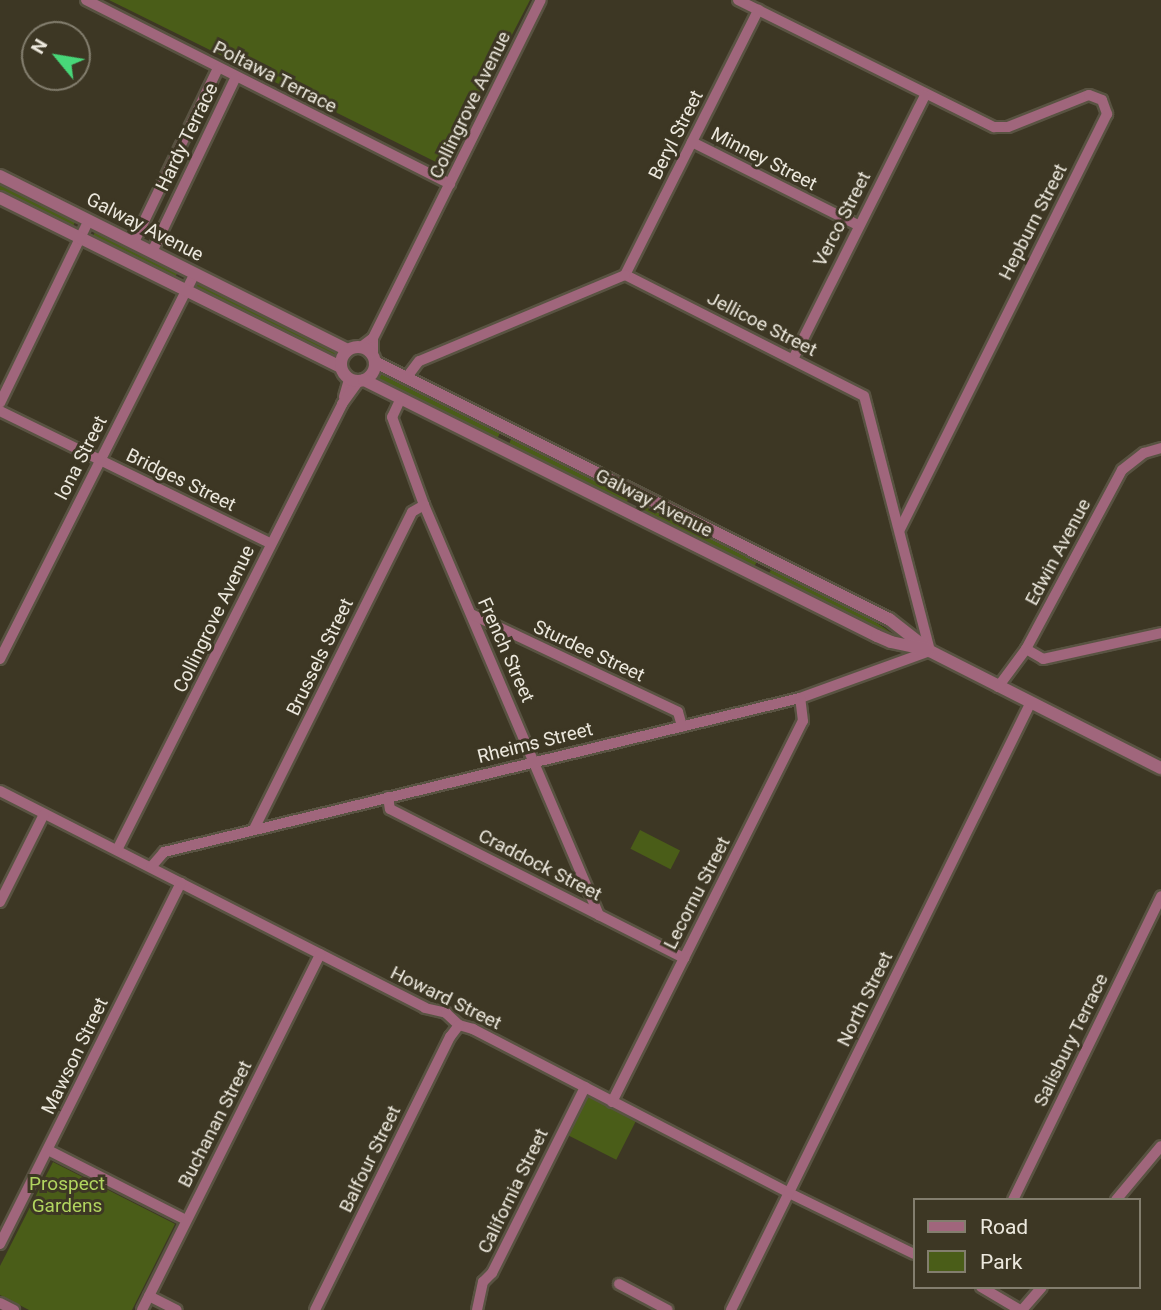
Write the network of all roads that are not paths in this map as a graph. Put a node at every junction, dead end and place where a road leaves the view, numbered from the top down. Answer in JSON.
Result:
{"nodes":[{"id":1,"x":86,"y":0,"type":"edge"},
{"id":2,"x":541,"y":0,"type":"edge"},
{"id":3,"x":738,"y":0,"type":"edge"},
{"id":4,"x":758,"y":10,"type":"junction"},
{"id":5,"x":219,"y":68,"type":"junction"},
{"id":6,"x":236,"y":76,"type":"junction"},
{"id":7,"x":925,"y":95,"type":"junction"},
{"id":8,"x":692,"y":142,"type":"junction"},
{"id":9,"x":0,"y":176,"type":"edge"},
{"id":10,"x":450,"y":184,"type":"junction"},
{"id":11,"x":0,"y":198,"type":"edge"},
{"id":12,"x":89,"y":220,"type":"junction"},
{"id":13,"x":858,"y":225,"type":"junction"},
{"id":14,"x":81,"y":239,"type":"junction"},
{"id":15,"x":134,"y":243,"type":"junction"},
{"id":16,"x":152,"y":251,"type":"junction"},
{"id":17,"x":195,"y":273,"type":"junction"},
{"id":18,"x":625,"y":275,"type":"junction"},
{"id":19,"x":186,"y":290,"type":"junction"},
{"id":20,"x":373,"y":338,"type":"junction"},
{"id":21,"x":362,"y":347,"type":"junction"},
{"id":22,"x":348,"y":350,"type":"junction"},
{"id":23,"x":374,"y":358,"type":"junction"},
{"id":24,"x":793,"y":359,"type":"junction"},
{"id":25,"x":340,"y":367,"type":"junction"},
{"id":26,"x":407,"y":377,"type":"junction"},
{"id":27,"x":357,"y":380,"type":"junction"},
{"id":28,"x":401,"y":398,"type":"junction"},
{"id":29,"x":0,"y":403,"type":"edge"},
{"id":30,"x":0,"y":411,"type":"edge"},
{"id":31,"x":1161,"y":448,"type":"edge"},
{"id":32,"x":100,"y":460,"type":"junction"},
{"id":33,"x":424,"y":505,"type":"junction"},
{"id":34,"x":900,"y":529,"type":"junction"},
{"id":35,"x":271,"y":544,"type":"junction"},
{"id":36,"x":471,"y":614,"type":"junction"},
{"id":37,"x":1161,"y":633,"type":"edge"},
{"id":38,"x":1026,"y":649,"type":"junction"},
{"id":39,"x":930,"y":651,"type":"junction"},
{"id":40,"x":0,"y":660,"type":"edge"},
{"id":41,"x":998,"y":687,"type":"junction"},
{"id":42,"x":800,"y":698,"type":"junction"},
{"id":43,"x":1031,"y":702,"type":"junction"},
{"id":44,"x":682,"y":726,"type":"junction"},
{"id":45,"x":536,"y":760,"type":"junction"},
{"id":46,"x":1161,"y":768,"type":"edge"},
{"id":47,"x":0,"y":791,"type":"edge"},
{"id":48,"x":387,"y":797,"type":"junction"},
{"id":49,"x":44,"y":814,"type":"junction"},
{"id":50,"x":254,"y":830,"type":"junction"},
{"id":51,"x":117,"y":850,"type":"junction"},
{"id":52,"x":150,"y":867,"type":"junction"},
{"id":53,"x":181,"y":883,"type":"junction"},
{"id":54,"x":1161,"y":896,"type":"edge"},
{"id":55,"x":0,"y":902,"type":"edge"},
{"id":56,"x":600,"y":915,"type":"junction"},
{"id":57,"x":320,"y":954,"type":"junction"},
{"id":58,"x":684,"y":958,"type":"junction"},
{"id":59,"x":459,"y":1025,"type":"junction"},
{"id":60,"x":584,"y":1087,"type":"junction"},
{"id":61,"x":612,"y":1102,"type":"junction"},
{"id":62,"x":1161,"y":1146,"type":"edge"},
{"id":63,"x":48,"y":1150,"type":"junction"},
{"id":64,"x":789,"y":1193,"type":"junction"},
{"id":65,"x":1014,"y":1198,"type":"edge"},
{"id":66,"x":1117,"y":1198,"type":"edge"},
{"id":67,"x":186,"y":1220,"type":"junction"},
{"id":68,"x":5,"y":1223,"type":"edge"},
{"id":69,"x":0,"y":1244,"type":"edge"},
{"id":70,"x":912,"y":1253,"type":"edge"},
{"id":71,"x":619,"y":1284,"type":"dead end"},
{"id":72,"x":984,"y":1289,"type":"edge"},
{"id":73,"x":1040,"y":1289,"type":"edge"},
{"id":74,"x":149,"y":1296,"type":"junction"},
{"id":75,"x":0,"y":1303,"type":"edge"},
{"id":76,"x":14,"y":1310,"type":"edge"},
{"id":77,"x":142,"y":1310,"type":"edge"},
{"id":78,"x":177,"y":1310,"type":"edge"},
{"id":79,"x":315,"y":1310,"type":"edge"},
{"id":80,"x":477,"y":1310,"type":"edge"},
{"id":81,"x":668,"y":1310,"type":"edge"},
{"id":82,"x":731,"y":1310,"type":"edge"},
{"id":83,"x":1021,"y":1310,"type":"edge"}],
"edges":[{"from":1,"to":5,"type":"street","name":"Poltawa Terrace"},
{"from":2,"to":10,"type":"street","name":"Collingrove Avenue"},
{"from":3,"to":4,"type":"street","name":"Hepburn Street"},
{"from":4,"to":7,"type":"street","name":"Hepburn Street"},
{"from":4,"to":8,"type":"street","name":"Beryl Street"},
{"from":5,"to":6,"type":"street","name":"Poltawa Terrace"},
{"from":5,"to":15,"type":"street","name":"Hardy Terrace"},
{"from":6,"to":10,"type":"street","name":"Poltawa Terrace"},
{"from":6,"to":16,"type":"street","name":"Hardy Terrace"},
{"from":7,"to":13,"type":"street","name":"Verco Street"},
{"from":7,"to":34,"type":"street","name":"Hepburn Street"},
{"from":8,"to":13,"type":"street","name":"Minney Street"},
{"from":8,"to":18,"type":"street","name":"Beryl Street"},
{"from":9,"to":12,"type":"street","name":"Galway Avenue"},
{"from":10,"to":20,"type":"street","name":"Collingrove Avenue"},
{"from":11,"to":14,"type":"street","name":"Galway Avenue"},
{"from":12,"to":14,"type":"street"},
{"from":12,"to":15,"type":"street","name":"Galway Avenue"},
{"from":13,"to":24,"type":"street","name":"Verco Street"},
{"from":14,"to":19,"type":"street","name":"Galway Avenue"},
{"from":14,"to":29,"type":"street"},
{"from":15,"to":16,"type":"street","name":"Galway Avenue"},
{"from":16,"to":17,"type":"street","name":"Galway Avenue"},
{"from":17,"to":19,"type":"street","name":"Iona Street"},
{"from":17,"to":22,"type":"street","name":"Galway Avenue"},
{"from":18,"to":24,"type":"street","name":"Jellicoe Street"},
{"from":18,"to":26,"type":"street"},
{"from":19,"to":25,"type":"street","name":"Galway Avenue"},
{"from":19,"to":32,"type":"street","name":"Iona Street"},
{"from":20,"to":21,"type":"street","name":"Collingrove Avenue"},
{"from":20,"to":23,"type":"street","name":"Collingrove Avenue"},
{"from":21,"to":22,"type":"street"},
{"from":21,"to":23,"type":"street"},
{"from":22,"to":25,"type":"street"},
{"from":23,"to":26,"type":"street","name":"Galway Avenue"},
{"from":23,"to":27,"type":"street"},
{"from":24,"to":34,"type":"street","name":"Jellicoe Street"},
{"from":25,"to":27,"type":"street"},
{"from":26,"to":39,"type":"street","name":"Galway Avenue"},
{"from":27,"to":28,"type":"street","name":"Galway Avenue"},
{"from":27,"to":35,"type":"street","name":"Collingrove Avenue"},
{"from":28,"to":33,"type":"street","name":"French Street"},
{"from":28,"to":39,"type":"street","name":"Galway Avenue"},
{"from":30,"to":32,"type":"street","name":"Bridges Street"},
{"from":31,"to":38,"type":"street","name":"Edwin Avenue"},
{"from":32,"to":35,"type":"street","name":"Bridges Street"},
{"from":32,"to":40,"type":"street","name":"Iona Street"},
{"from":33,"to":36,"type":"street","name":"French Street"},
{"from":33,"to":50,"type":"street","name":"Brussels Street"},
{"from":34,"to":39,"type":"street","name":"Jellicoe Street"},
{"from":35,"to":51,"type":"street","name":"Collingrove Avenue"},
{"from":36,"to":44,"type":"street","name":"Sturdee Street"},
{"from":36,"to":45,"type":"street","name":"French Street"},
{"from":37,"to":38,"type":"street"},
{"from":38,"to":41,"type":"street","name":"Edwin Avenue"},
{"from":39,"to":41,"type":"street","name":"Galway Avenue"},
{"from":39,"to":42,"type":"street","name":"Rheims Street"},
{"from":41,"to":43,"type":"street","name":"Galway Avenue"},
{"from":42,"to":44,"type":"street","name":"Rheims Street"},
{"from":42,"to":58,"type":"street","name":"Lecornu Street"},
{"from":43,"to":46,"type":"street","name":"Galway Avenue"},
{"from":43,"to":64,"type":"street","name":"North Street"},
{"from":44,"to":45,"type":"street","name":"Rheims Street"},
{"from":45,"to":48,"type":"street","name":"Rheims Street"},
{"from":45,"to":56,"type":"street","name":"French Street"},
{"from":47,"to":49,"type":"street","name":"Howard Street"},
{"from":48,"to":50,"type":"street","name":"Rheims Street"},
{"from":48,"to":56,"type":"street","name":"Craddock Street"},
{"from":49,"to":51,"type":"street","name":"Howard Street"},
{"from":49,"to":55,"type":"street"},
{"from":50,"to":52,"type":"street","name":"Rheims Street"},
{"from":51,"to":52,"type":"street","name":"Howard Street"},
{"from":52,"to":53,"type":"street","name":"Howard Street"},
{"from":53,"to":57,"type":"street","name":"Howard Street"},
{"from":53,"to":63,"type":"street","name":"Mawson Street"},
{"from":54,"to":65,"type":"street","name":"Salisbury Terrace"},
{"from":56,"to":58,"type":"street","name":"Craddock Street"},
{"from":57,"to":59,"type":"street","name":"Howard Street"},
{"from":57,"to":67,"type":"street","name":"Buchanan Street"},
{"from":58,"to":61,"type":"street","name":"Lecornu Street"},
{"from":59,"to":60,"type":"street","name":"Howard Street"},
{"from":59,"to":79,"type":"street","name":"Balfour Street"},
{"from":60,"to":61,"type":"street","name":"Howard Street"},
{"from":60,"to":80,"type":"street","name":"California Street"},
{"from":61,"to":64,"type":"street","name":"Howard Street"},
{"from":62,"to":66,"type":"street"},
{"from":63,"to":67,"type":"street"},
{"from":63,"to":68,"type":"street","name":"Mawson Street"},
{"from":64,"to":70,"type":"street","name":"Howard Street"},
{"from":64,"to":82,"type":"street","name":"North Street"},
{"from":67,"to":74,"type":"street","name":"Buchanan Street"},
{"from":68,"to":69,"type":"street","name":"Mawson Street"},
{"from":71,"to":81,"type":"street"},
{"from":72,"to":83,"type":"street"},
{"from":73,"to":83,"type":"street"},
{"from":74,"to":77,"type":"street","name":"Buchanan Street"},
{"from":74,"to":78,"type":"street"},
{"from":75,"to":76,"type":"street"}]}
